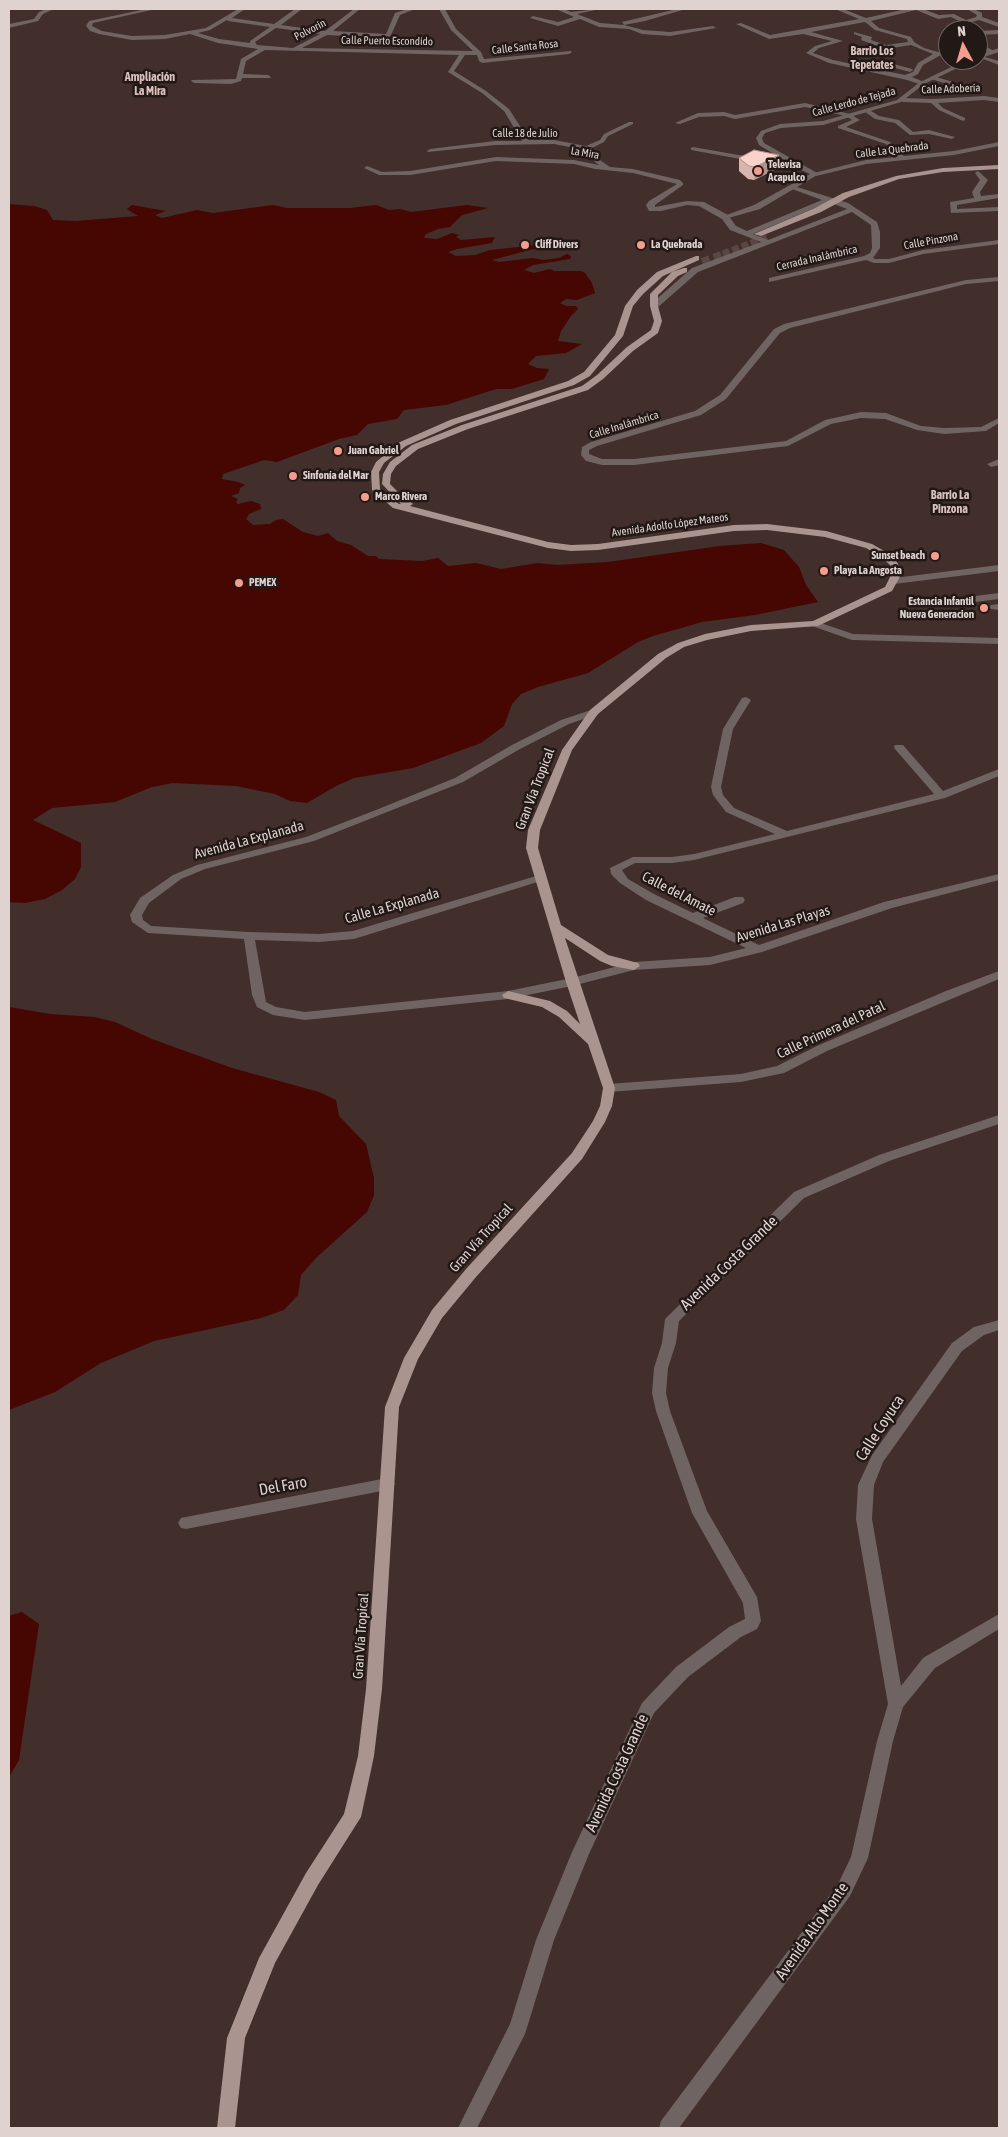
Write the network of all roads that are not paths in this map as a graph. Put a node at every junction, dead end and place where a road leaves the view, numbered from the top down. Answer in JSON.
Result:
{"nodes":[{"id":1,"x":50,"y":9,"type":"edge"},
{"id":2,"x":153,"y":9,"type":"edge"},
{"id":3,"x":242,"y":9,"type":"edge"},
{"id":4,"x":298,"y":9,"type":"edge"},
{"id":5,"x":357,"y":9,"type":"edge"},
{"id":6,"x":412,"y":9,"type":"edge"},
{"id":7,"x":442,"y":9,"type":"edge"},
{"id":8,"x":559,"y":9,"type":"edge"},
{"id":9,"x":597,"y":9,"type":"edge"},
{"id":10,"x":683,"y":9,"type":"edge"},
{"id":11,"x":838,"y":9,"type":"edge"},
{"id":12,"x":908,"y":9,"type":"edge"},
{"id":13,"x":919,"y":9,"type":"edge"},
{"id":14,"x":946,"y":9,"type":"edge"},
{"id":15,"x":970,"y":9,"type":"edge"},
{"id":16,"x":572,"y":13,"type":"junction"},
{"id":17,"x":581,"y":17,"type":"junction"},
{"id":18,"x":533,"y":18,"type":"dead end"},
{"id":19,"x":980,"y":18,"type":"junction"},
{"id":20,"x":228,"y":19,"type":"junction"},
{"id":21,"x":731,"y":20,"type":"dead end"},
{"id":22,"x":866,"y":20,"type":"junction"},
{"id":23,"x":750,"y":22,"type":"dead end"},
{"id":24,"x":738,"y":24,"type":"junction"},
{"id":25,"x":599,"y":25,"type":"junction"},
{"id":26,"x":999,"y":25,"type":"edge"},
{"id":27,"x":9,"y":26,"type":"edge"},
{"id":28,"x":275,"y":26,"type":"junction"},
{"id":29,"x":713,"y":28,"type":"dead end"},
{"id":30,"x":189,"y":33,"type":"junction"},
{"id":31,"x":327,"y":33,"type":"junction"},
{"id":32,"x":806,"y":33,"type":"junction"},
{"id":33,"x":856,"y":33,"type":"dead end"},
{"id":34,"x":891,"y":34,"type":"junction"},
{"id":35,"x":387,"y":36,"type":"junction"},
{"id":36,"x":870,"y":38,"type":"junction"},
{"id":37,"x":912,"y":43,"type":"junction"},
{"id":38,"x":255,"y":46,"type":"junction"},
{"id":39,"x":264,"y":48,"type":"junction"},
{"id":40,"x":294,"y":50,"type":"junction"},
{"id":41,"x":988,"y":50,"type":"edge"},
{"id":42,"x":999,"y":50,"type":"edge"},
{"id":43,"x":358,"y":51,"type":"junction"},
{"id":44,"x":463,"y":52,"type":"junction"},
{"id":45,"x":569,"y":52,"type":"dead end"},
{"id":46,"x":992,"y":52,"type":"junction"},
{"id":47,"x":480,"y":53,"type":"junction"},
{"id":48,"x":988,"y":53,"type":"edge"},
{"id":49,"x":938,"y":54,"type":"joint"},
{"id":50,"x":348,"y":58,"type":"dead end"},
{"id":51,"x":890,"y":65,"type":"dead end"},
{"id":52,"x":950,"y":70,"type":"edge"},
{"id":53,"x":918,"y":71,"type":"junction"},
{"id":54,"x":268,"y":77,"type":"dead end"},
{"id":55,"x":904,"y":78,"type":"junction"},
{"id":56,"x":932,"y":78,"type":"dead end"},
{"id":57,"x":238,"y":79,"type":"junction"},
{"id":58,"x":194,"y":80,"type":"dead end"},
{"id":59,"x":922,"y":83,"type":"junction"},
{"id":60,"x":984,"y":98,"type":"junction"},
{"id":61,"x":903,"y":100,"type":"junction"},
{"id":62,"x":999,"y":100,"type":"edge"},
{"id":63,"x":933,"y":101,"type":"junction"},
{"id":64,"x":866,"y":110,"type":"junction"},
{"id":65,"x":848,"y":115,"type":"junction"},
{"id":66,"x":963,"y":119,"type":"dead end"},
{"id":67,"x":631,"y":123,"type":"dead end"},
{"id":68,"x":678,"y":123,"type":"dead end"},
{"id":69,"x":946,"y":129,"type":"dead end"},
{"id":70,"x":960,"y":140,"type":"junction"},
{"id":71,"x":526,"y":141,"type":"junction"},
{"id":72,"x":999,"y":144,"type":"edge"},
{"id":73,"x":587,"y":148,"type":"junction"},
{"id":74,"x":981,"y":148,"type":"junction"},
{"id":75,"x":693,"y":149,"type":"dead end"},
{"id":76,"x":430,"y":151,"type":"dead end"},
{"id":77,"x":903,"y":159,"type":"junction"},
{"id":78,"x":999,"y":167,"type":"edge"},
{"id":79,"x":367,"y":168,"type":"dead end"},
{"id":80,"x":801,"y":168,"type":"junction"},
{"id":81,"x":610,"y":169,"type":"junction"},
{"id":82,"x":999,"y":171,"type":"edge"},
{"id":83,"x":978,"y":173,"type":"junction"},
{"id":84,"x":816,"y":174,"type":"junction"},
{"id":85,"x":794,"y":188,"type":"junction"},
{"id":86,"x":999,"y":196,"type":"edge"},
{"id":87,"x":978,"y":198,"type":"junction"},
{"id":88,"x":832,"y":200,"type":"junction"},
{"id":89,"x":848,"y":207,"type":"junction"},
{"id":90,"x":999,"y":209,"type":"edge"},
{"id":91,"x":725,"y":217,"type":"junction"},
{"id":92,"x":746,"y":234,"type":"junction"},
{"id":93,"x":758,"y":234,"type":"tunnel mouth"},
{"id":94,"x":767,"y":240,"type":"junction"},
{"id":95,"x":999,"y":242,"type":"edge"},
{"id":96,"x":867,"y":258,"type":"junction"},
{"id":97,"x":999,"y":279,"type":"edge"},
{"id":98,"x":772,"y":280,"type":"dead end"},
{"id":99,"x":654,"y":306,"type":"junction"},
{"id":100,"x":999,"y":420,"type":"edge"},
{"id":101,"x":428,"y":513,"type":"junction"},
{"id":102,"x":997,"y":571,"type":"edge"},
{"id":103,"x":894,"y":581,"type":"junction"},
{"id":104,"x":999,"y":596,"type":"edge"},
{"id":105,"x":974,"y":599,"type":"dead end"},
{"id":106,"x":815,"y":624,"type":"junction"},
{"id":107,"x":999,"y":642,"type":"edge"},
{"id":108,"x":746,"y":700,"type":"dead end"},
{"id":109,"x":594,"y":712,"type":"junction"},
{"id":110,"x":899,"y":747,"type":"dead end"},
{"id":111,"x":999,"y":772,"type":"edge"},
{"id":112,"x":941,"y":796,"type":"junction"},
{"id":113,"x":786,"y":834,"type":"junction"},
{"id":114,"x":999,"y":877,"type":"edge"},
{"id":115,"x":540,"y":878,"type":"junction"},
{"id":116,"x":739,"y":900,"type":"dead end"},
{"id":117,"x":692,"y":918,"type":"junction"},
{"id":118,"x":556,"y":927,"type":"junction"},
{"id":119,"x":249,"y":936,"type":"junction"},
{"id":120,"x":758,"y":949,"type":"junction"},
{"id":121,"x":634,"y":966,"type":"junction"},
{"id":122,"x":999,"y":975,"type":"edge"},
{"id":123,"x":572,"y":982,"type":"junction"},
{"id":124,"x":508,"y":995,"type":"junction"},
{"id":125,"x":592,"y":1043,"type":"junction"},
{"id":126,"x":608,"y":1088,"type":"junction"},
{"id":127,"x":999,"y":1119,"type":"edge"},
{"id":128,"x":999,"y":1325,"type":"edge"},
{"id":129,"x":387,"y":1484,"type":"junction"},
{"id":130,"x":186,"y":1523,"type":"dead end"},
{"id":131,"x":999,"y":1621,"type":"edge"},
{"id":132,"x":896,"y":1704,"type":"junction"},
{"id":133,"x":226,"y":2128,"type":"edge"},
{"id":134,"x":467,"y":2128,"type":"edge"},
{"id":135,"x":668,"y":2128,"type":"edge"}],
"edges":[{"from":1,"to":27,"type":"street"},
{"from":2,"to":30,"type":"street"},
{"from":3,"to":20,"type":"street"},
{"from":4,"to":28,"type":"street"},
{"from":5,"to":31,"type":"street","name":"Polvorín"},
{"from":6,"to":35,"type":"street"},
{"from":7,"to":47,"type":"street"},
{"from":8,"to":16,"type":"street"},
{"from":9,"to":16,"type":"street"},
{"from":10,"to":25,"type":"street"},
{"from":11,"to":22,"type":"street"},
{"from":12,"to":22,"type":"street"},
{"from":13,"to":14,"type":"street"},
{"from":13,"to":19,"type":"street"},
{"from":15,"to":19,"type":"street"},
{"from":16,"to":17,"type":"street"},
{"from":17,"to":18,"type":"street"},
{"from":17,"to":25,"type":"street"},
{"from":19,"to":26,"type":"street"},
{"from":20,"to":28,"type":"street"},
{"from":20,"to":30,"type":"street"},
{"from":21,"to":24,"type":"street"},
{"from":22,"to":32,"type":"street"},
{"from":22,"to":34,"type":"street"},
{"from":23,"to":24,"type":"street"},
{"from":24,"to":32,"type":"street"},
{"from":25,"to":29,"type":"street"},
{"from":28,"to":31,"type":"street"},
{"from":28,"to":38,"type":"street"},
{"from":30,"to":38,"type":"street","name":"Polvorín"},
{"from":31,"to":35,"type":"street"},
{"from":31,"to":40,"type":"street","name":"Polvorín"},
{"from":32,"to":55,"type":"street"},
{"from":33,"to":36,"type":"street"},
{"from":34,"to":36,"type":"street"},
{"from":34,"to":37,"type":"street"},
{"from":35,"to":43,"type":"street"},
{"from":36,"to":37,"type":"street"},
{"from":37,"to":49,"type":"street"},
{"from":38,"to":39,"type":"street","name":"Polvorín"},
{"from":39,"to":40,"type":"street","name":"Polvorín"},
{"from":39,"to":57,"type":"street"},
{"from":40,"to":43,"type":"street","name":"Calle Puerto Escondido"},
{"from":41,"to":46,"type":"street"},
{"from":42,"to":46,"type":"street"},
{"from":43,"to":44,"type":"street","name":"Calle Puerto Escondido"},
{"from":43,"to":50,"type":"street"},
{"from":44,"to":47,"type":"street","name":"Calle Puerto Escondido"},
{"from":44,"to":71,"type":"street","name":"Calle 18 de Julio"},
{"from":45,"to":47,"type":"street","name":"Calle Santa Rosa"},
{"from":46,"to":48,"type":"street"},
{"from":49,"to":53,"type":"street"},
{"from":51,"to":53,"type":"street"},
{"from":52,"to":59,"type":"street","name":"Calle Lerdo de Tejada"},
{"from":53,"to":55,"type":"street"},
{"from":54,"to":57,"type":"street"},
{"from":55,"to":59,"type":"street"},
{"from":56,"to":60,"type":"street"},
{"from":57,"to":58,"type":"street"},
{"from":59,"to":61,"type":"street","name":"Calle Lerdo de Tejada"},
{"from":60,"to":62,"type":"street","name":"Calle Adobería"},
{"from":60,"to":63,"type":"street","name":"Calle Adobería"},
{"from":61,"to":63,"type":"street","name":"Calle Adobería"},
{"from":61,"to":64,"type":"street","name":"Calle Lerdo de Tejada"},
{"from":63,"to":66,"type":"street"},
{"from":64,"to":65,"type":"street","name":"Calle Lerdo de Tejada"},
{"from":64,"to":70,"type":"street"},
{"from":65,"to":68,"type":"street"},
{"from":65,"to":77,"type":"street"},
{"from":65,"to":80,"type":"street","name":"Calle Lerdo de Tejada"},
{"from":67,"to":73,"type":"street"},
{"from":69,"to":70,"type":"street","name":"Calle La Quebrada"},
{"from":70,"to":74,"type":"street"},
{"from":71,"to":73,"type":"street","name":"Calle 18 de Julio"},
{"from":71,"to":76,"type":"street","name":"Calle 18 de Julio"},
{"from":72,"to":74,"type":"street","name":"Calle La Quebrada"},
{"from":73,"to":81,"type":"street"},
{"from":74,"to":77,"type":"street","name":"Calle La Quebrada"},
{"from":75,"to":80,"type":"street"},
{"from":77,"to":84,"type":"street","name":"Calle La Quebrada"},
{"from":78,"to":88,"type":"main road"},
{"from":79,"to":81,"type":"street","name":"La Mira"},
{"from":80,"to":84,"type":"street"},
{"from":81,"to":91,"type":"street","name":"La Mira"},
{"from":82,"to":83,"type":"main road"},
{"from":83,"to":87,"type":"street"},
{"from":83,"to":89,"type":"main road"},
{"from":84,"to":85,"type":"street","name":"Calle La Quebrada"},
{"from":85,"to":88,"type":"street"},
{"from":85,"to":91,"type":"street","name":"Calle La Quebrada"},
{"from":86,"to":87,"type":"street"},
{"from":87,"to":90,"type":"street"},
{"from":88,"to":89,"type":"street"},
{"from":88,"to":92,"type":"street"},
{"from":88,"to":93,"type":"main road"},
{"from":89,"to":94,"type":"street"},
{"from":89,"to":96,"type":"street"},
{"from":91,"to":92,"type":"street"},
{"from":92,"to":94,"type":"street"},
{"from":94,"to":99,"type":"street"},
{"from":95,"to":96,"type":"street","name":"Calle Pinzona"},
{"from":96,"to":98,"type":"street","name":"Cerrada Inalámbrica"},
{"from":97,"to":100,"type":"street","name":"Calle Inalámbrica"},
{"from":99,"to":101,"type":"main road","name":"Avenida Adolfo López Mateos"},
{"from":99,"to":101,"type":"main road","name":"Avenida Adolfo López Mateos"},
{"from":101,"to":103,"type":"main road","name":"Avenida Adolfo López Mateos"},
{"from":102,"to":103,"type":"street"},
{"from":103,"to":106,"type":"main road","name":"Gran Vía Tropical"},
{"from":104,"to":105,"type":"street"},
{"from":106,"to":107,"type":"street"},
{"from":106,"to":109,"type":"main road","name":"Gran Vía Tropical"},
{"from":108,"to":113,"type":"street"},
{"from":109,"to":115,"type":"main road","name":"Gran Vía Tropical"},
{"from":109,"to":119,"type":"street","name":"Avenida La Explanada"},
{"from":110,"to":112,"type":"street"},
{"from":111,"to":112,"type":"street","name":"Calle del Amate"},
{"from":112,"to":113,"type":"street","name":"Calle del Amate"},
{"from":113,"to":117,"type":"street","name":"Calle del Amate"},
{"from":114,"to":120,"type":"street","name":"Avenida Las Playas"},
{"from":115,"to":118,"type":"main road","name":"Gran Vía Tropical"},
{"from":115,"to":119,"type":"street","name":"Calle La Explanada"},
{"from":116,"to":117,"type":"street"},
{"from":117,"to":120,"type":"street","name":"Calle del Amate"},
{"from":118,"to":121,"type":"main road"},
{"from":118,"to":123,"type":"main road","name":"Gran Vía Tropical"},
{"from":119,"to":124,"type":"street"},
{"from":120,"to":121,"type":"street","name":"Avenida Las Playas"},
{"from":121,"to":123,"type":"street","name":"Avenida Las Playas"},
{"from":122,"to":126,"type":"street","name":"Calle Primera del Patal"},
{"from":123,"to":124,"type":"street"},
{"from":123,"to":125,"type":"main road","name":"Gran Vía Tropical"},
{"from":124,"to":125,"type":"main road"},
{"from":125,"to":126,"type":"main road","name":"Gran Vía Tropical"},
{"from":126,"to":129,"type":"main road","name":"Gran Vía Tropical"},
{"from":127,"to":134,"type":"street","name":"Avenida Costa Grande"},
{"from":128,"to":132,"type":"street","name":"Calle Coyuca"},
{"from":129,"to":130,"type":"street","name":"Del Faro"},
{"from":129,"to":133,"type":"main road","name":"Gran Vía Tropical"},
{"from":131,"to":132,"type":"street"},
{"from":132,"to":135,"type":"street","name":"Avenida Alto Monte"}]}
